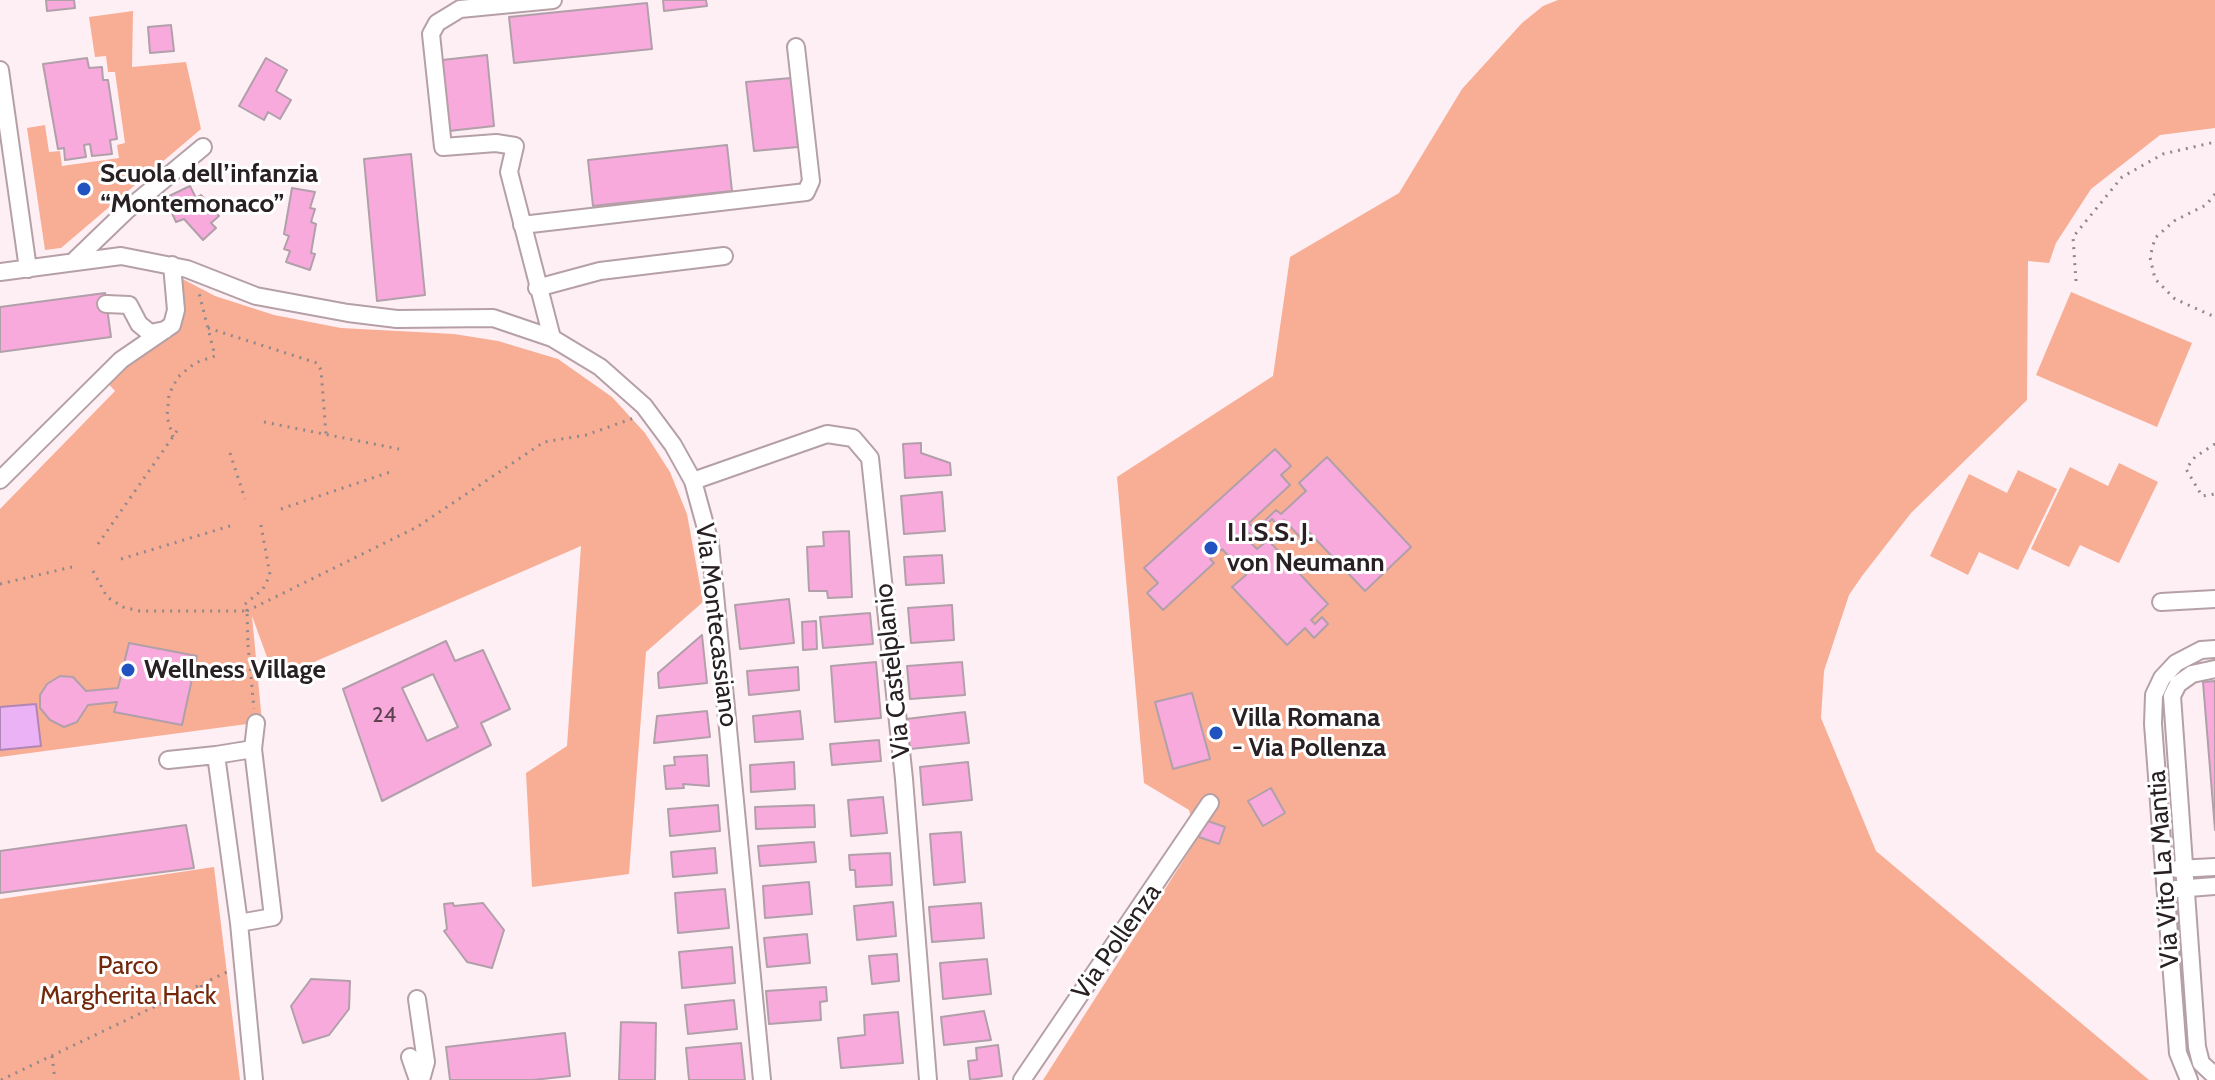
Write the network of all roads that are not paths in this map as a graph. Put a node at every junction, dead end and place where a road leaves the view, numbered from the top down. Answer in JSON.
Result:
{"nodes":[{"id":1,"x":553,"y":0,"type":"edge"},
{"id":2,"x":796,"y":47,"type":"dead end"},
{"id":3,"x":0,"y":70,"type":"edge"},
{"id":4,"x":203,"y":147,"type":"dead end"},
{"id":5,"x":522,"y":225,"type":"junction"},
{"id":6,"x":724,"y":256,"type":"dead end"},
{"id":7,"x":73,"y":262,"type":"junction"},
{"id":8,"x":172,"y":265,"type":"junction"},
{"id":9,"x":28,"y":269,"type":"junction"},
{"id":10,"x":0,"y":272,"type":"edge"},
{"id":11,"x":537,"y":288,"type":"junction"},
{"id":12,"x":106,"y":304,"type":"dead end"},
{"id":13,"x":165,"y":330,"type":"junction"},
{"id":14,"x":552,"y":338,"type":"junction"},
{"id":15,"x":0,"y":480,"type":"edge"},
{"id":16,"x":693,"y":481,"type":"junction"},
{"id":17,"x":2215,"y":599,"type":"edge"},
{"id":18,"x":2161,"y":602,"type":"dead end"},
{"id":19,"x":2215,"y":649,"type":"edge"},
{"id":20,"x":2215,"y":669,"type":"edge"},
{"id":21,"x":256,"y":723,"type":"road end"},
{"id":22,"x":253,"y":749,"type":"junction"},
{"id":23,"x":216,"y":755,"type":"junction"},
{"id":24,"x":168,"y":760,"type":"dead end"},
{"id":25,"x":1210,"y":803,"type":"dead end"},
{"id":26,"x":2215,"y":867,"type":"edge"},
{"id":27,"x":2185,"y":869,"type":"junction"},
{"id":28,"x":2165,"y":870,"type":"junction"},
{"id":29,"x":2215,"y":886,"type":"edge"},
{"id":30,"x":2186,"y":888,"type":"junction"},
{"id":31,"x":2166,"y":890,"type":"junction"},
{"id":32,"x":239,"y":923,"type":"junction"},
{"id":33,"x":417,"y":999,"type":"dead end"},
{"id":34,"x":410,"y":1057,"type":"dead end"},
{"id":35,"x":2212,"y":1075,"type":"edge"},
{"id":36,"x":254,"y":1080,"type":"edge"},
{"id":37,"x":420,"y":1080,"type":"edge"},
{"id":38,"x":762,"y":1080,"type":"edge"},
{"id":39,"x":928,"y":1080,"type":"edge"},
{"id":40,"x":1022,"y":1080,"type":"edge"},
{"id":41,"x":2189,"y":1080,"type":"edge"}],
"edges":[{"from":1,"to":5,"type":"street"},
{"from":2,"to":5,"type":"street"},
{"from":3,"to":9,"type":"street"},
{"from":4,"to":7,"type":"street"},
{"from":5,"to":11,"type":"street"},
{"from":6,"to":11,"type":"street"},
{"from":7,"to":8,"type":"street","name":"Via Montecassiano"},
{"from":7,"to":9,"type":"street","name":"Via Montecassiano"},
{"from":8,"to":13,"type":"street"},
{"from":8,"to":14,"type":"street","name":"Via Montecassiano"},
{"from":9,"to":10,"type":"street","name":"Via Montecassiano"},
{"from":11,"to":14,"type":"street"},
{"from":12,"to":13,"type":"street"},
{"from":13,"to":15,"type":"street"},
{"from":14,"to":16,"type":"street","name":"Via Montecassiano"},
{"from":16,"to":38,"type":"street","name":"Via Montecassiano"},
{"from":16,"to":39,"type":"street","name":"Via Castelplanio"},
{"from":17,"to":18,"type":"street"},
{"from":19,"to":28,"type":"street","name":"Via Vito La Mantia"},
{"from":20,"to":27,"type":"street","name":"Via Vito La Mantia"},
{"from":21,"to":22,"type":"street"},
{"from":22,"to":23,"type":"street"},
{"from":22,"to":32,"type":"street"},
{"from":23,"to":24,"type":"street"},
{"from":23,"to":32,"type":"street"},
{"from":25,"to":40,"type":"street","name":"Via Pollenza"},
{"from":26,"to":27,"type":"street"},
{"from":27,"to":28,"type":"street"},
{"from":27,"to":30,"type":"street","name":"Via Vito La Mantia"},
{"from":28,"to":31,"type":"street","name":"Via Vito La Mantia"},
{"from":29,"to":30,"type":"street"},
{"from":30,"to":31,"type":"street"},
{"from":30,"to":35,"type":"street","name":"Via Vito La Mantia"},
{"from":31,"to":41,"type":"street","name":"Via Vito La Mantia"},
{"from":32,"to":36,"type":"street"},
{"from":33,"to":37,"type":"street"},
{"from":34,"to":37,"type":"street"}]}
